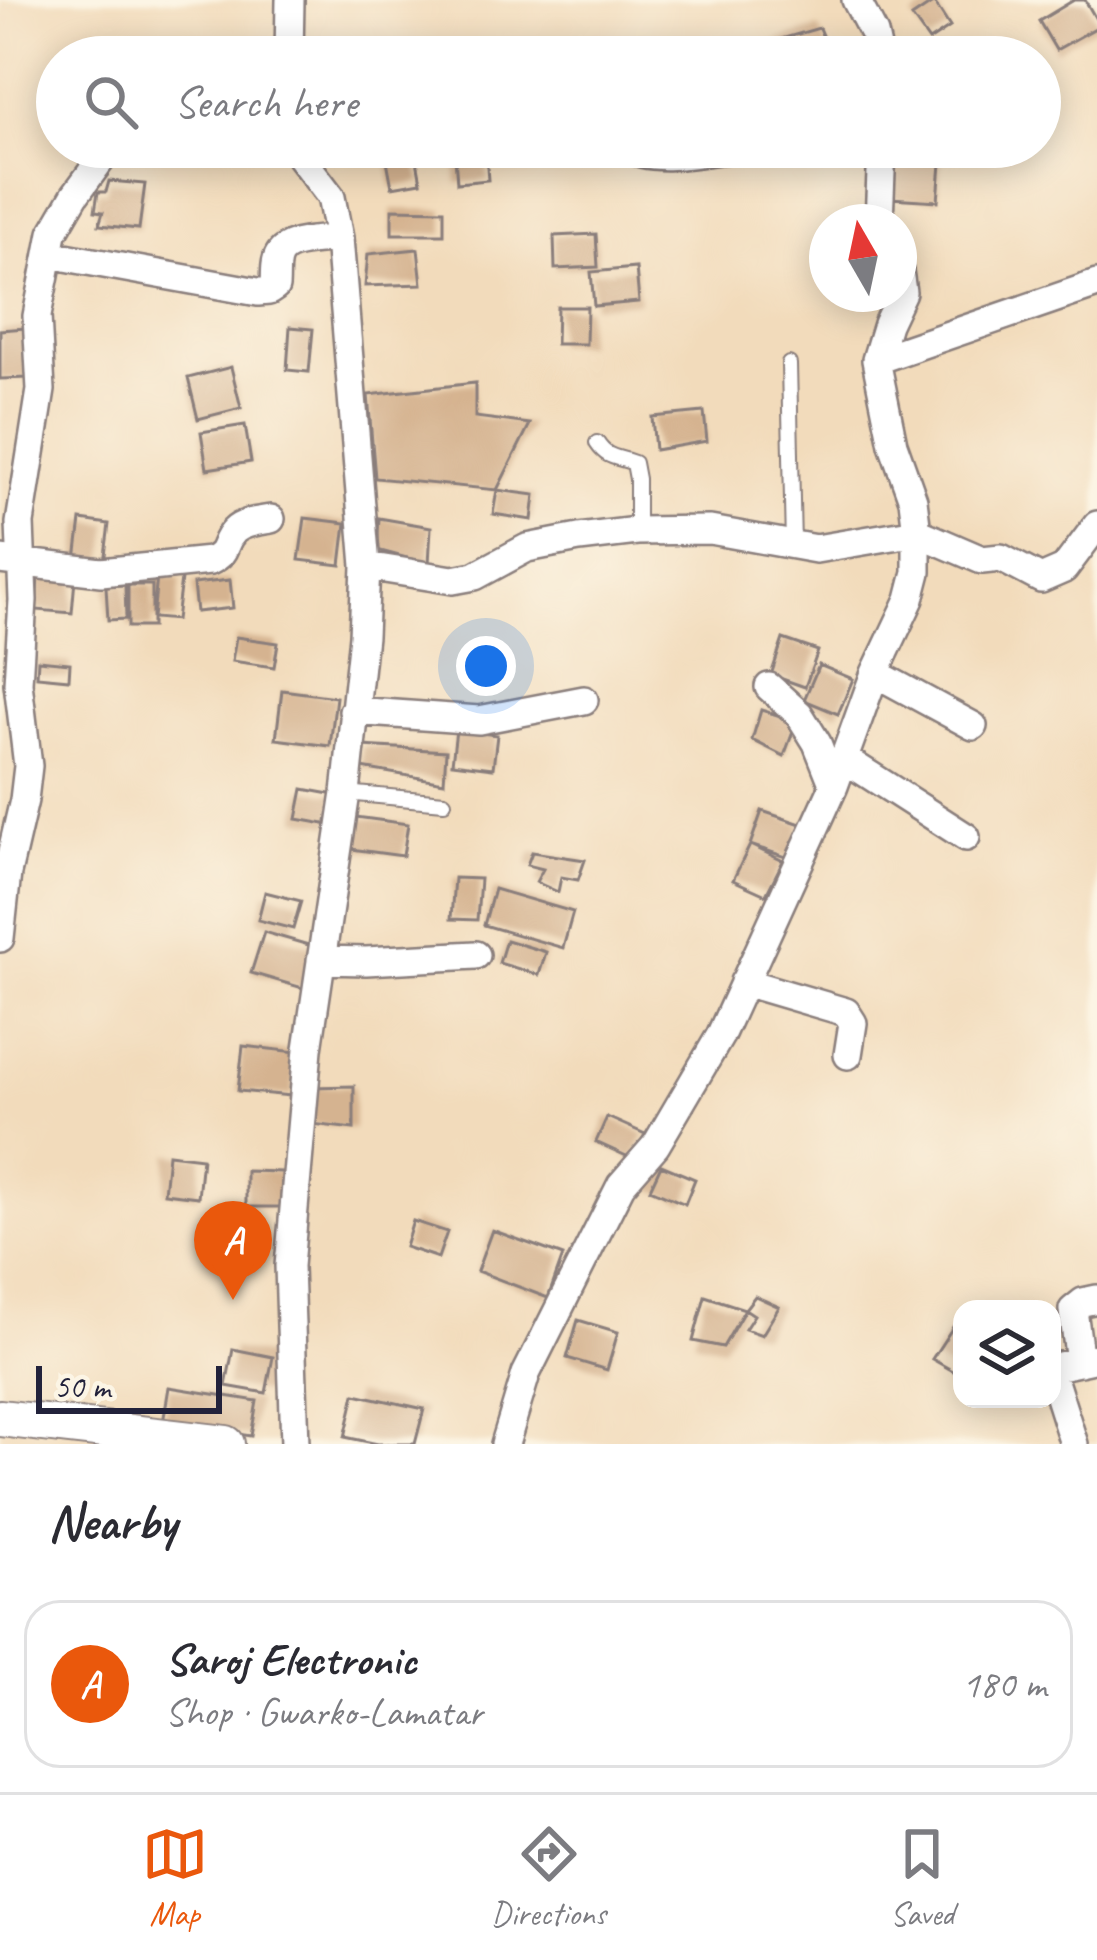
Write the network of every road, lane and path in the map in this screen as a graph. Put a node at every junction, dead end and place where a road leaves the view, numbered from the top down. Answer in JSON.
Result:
{"nodes":[{"id":1,"x":290,"y":0,"type":"edge"},
{"id":2,"x":856,"y":0,"type":"edge"},
{"id":3,"x":289,"y":36,"type":"edge"},
{"id":4,"x":874,"y":36,"type":"edge"},
{"id":5,"x":94,"y":168,"type":"edge"},
{"id":6,"x":308,"y":168,"type":"edge"},
{"id":7,"x":881,"y":168,"type":"edge"},
{"id":8,"x":880,"y":204,"type":"edge"},
{"id":9,"x":339,"y":238,"type":"junction"},
{"id":10,"x":49,"y":254,"type":"junction"},
{"id":11,"x":1097,"y":284,"type":"edge"},
{"id":12,"x":893,"y":312,"type":"edge"},
{"id":13,"x":876,"y":360,"type":"junction"},
{"id":14,"x":789,"y":364,"type":"dead end"},
{"id":15,"x":597,"y":443,"type":"dead end"},
{"id":16,"x":272,"y":519,"type":"dead end"},
{"id":17,"x":1097,"y":525,"type":"edge"},
{"id":18,"x":637,"y":531,"type":"junction"},
{"id":19,"x":917,"y":532,"type":"junction"},
{"id":20,"x":793,"y":546,"type":"junction"},
{"id":21,"x":10,"y":561,"type":"edge"},
{"id":22,"x":366,"y":566,"type":"junction"},
{"id":23,"x":875,"y":673,"type":"junction"},
{"id":24,"x":769,"y":687,"type":"dead end"},
{"id":25,"x":584,"y":700,"type":"dead end"},
{"id":26,"x":353,"y":711,"type":"junction"},
{"id":27,"x":973,"y":726,"type":"dead end"},
{"id":28,"x":846,"y":760,"type":"junction"},
{"id":29,"x":834,"y":786,"type":"junction"},
{"id":30,"x":346,"y":793,"type":"junction"},
{"id":31,"x":444,"y":802,"type":"dead end"},
{"id":32,"x":966,"y":837,"type":"dead end"},
{"id":33,"x":0,"y":938,"type":"edge"},
{"id":34,"x":476,"y":955,"type":"dead end"},
{"id":35,"x":321,"y":960,"type":"junction"},
{"id":36,"x":745,"y":982,"type":"junction"},
{"id":37,"x":848,"y":1055,"type":"dead end"},
{"id":38,"x":1097,"y":1299,"type":"edge"},
{"id":39,"x":1088,"y":1360,"type":"edge"},
{"id":40,"x":0,"y":1418,"type":"edge"},
{"id":41,"x":1081,"y":1435,"type":"edge"},
{"id":42,"x":188,"y":1442,"type":"edge"},
{"id":43,"x":226,"y":1444,"type":"edge"},
{"id":44,"x":295,"y":1444,"type":"edge"},
{"id":45,"x":505,"y":1444,"type":"edge"}],
"edges":[{"from":1,"to":3,"type":"street"},
{"from":2,"to":4,"type":"street"},
{"from":5,"to":10,"type":"street"},
{"from":6,"to":9,"type":"street"},
{"from":7,"to":8,"type":"street"},
{"from":9,"to":10,"type":"street"},
{"from":9,"to":22,"type":"street"},
{"from":10,"to":21,"type":"street"},
{"from":11,"to":13,"type":"street"},
{"from":12,"to":13,"type":"street"},
{"from":13,"to":19,"type":"street"},
{"from":14,"to":20,"type":"lane"},
{"from":15,"to":18,"type":"lane"},
{"from":16,"to":21,"type":"street"},
{"from":17,"to":19,"type":"street"},
{"from":18,"to":20,"type":"street"},
{"from":18,"to":22,"type":"street"},
{"from":19,"to":20,"type":"street"},
{"from":19,"to":23,"type":"street"},
{"from":21,"to":33,"type":"street"},
{"from":22,"to":26,"type":"street"},
{"from":23,"to":27,"type":"street"},
{"from":23,"to":28,"type":"street"},
{"from":24,"to":29,"type":"street"},
{"from":25,"to":26,"type":"street"},
{"from":26,"to":30,"type":"street"},
{"from":28,"to":29,"type":"street"},
{"from":28,"to":32,"type":"street"},
{"from":29,"to":36,"type":"street"},
{"from":30,"to":31,"type":"lane"},
{"from":30,"to":35,"type":"street"},
{"from":34,"to":35,"type":"street"},
{"from":35,"to":44,"type":"street"},
{"from":36,"to":37,"type":"street"},
{"from":36,"to":45,"type":"street"},
{"from":38,"to":39,"type":"street"},
{"from":39,"to":41,"type":"street"},
{"from":40,"to":42,"type":"main road"},
{"from":42,"to":43,"type":"main road"}]}
